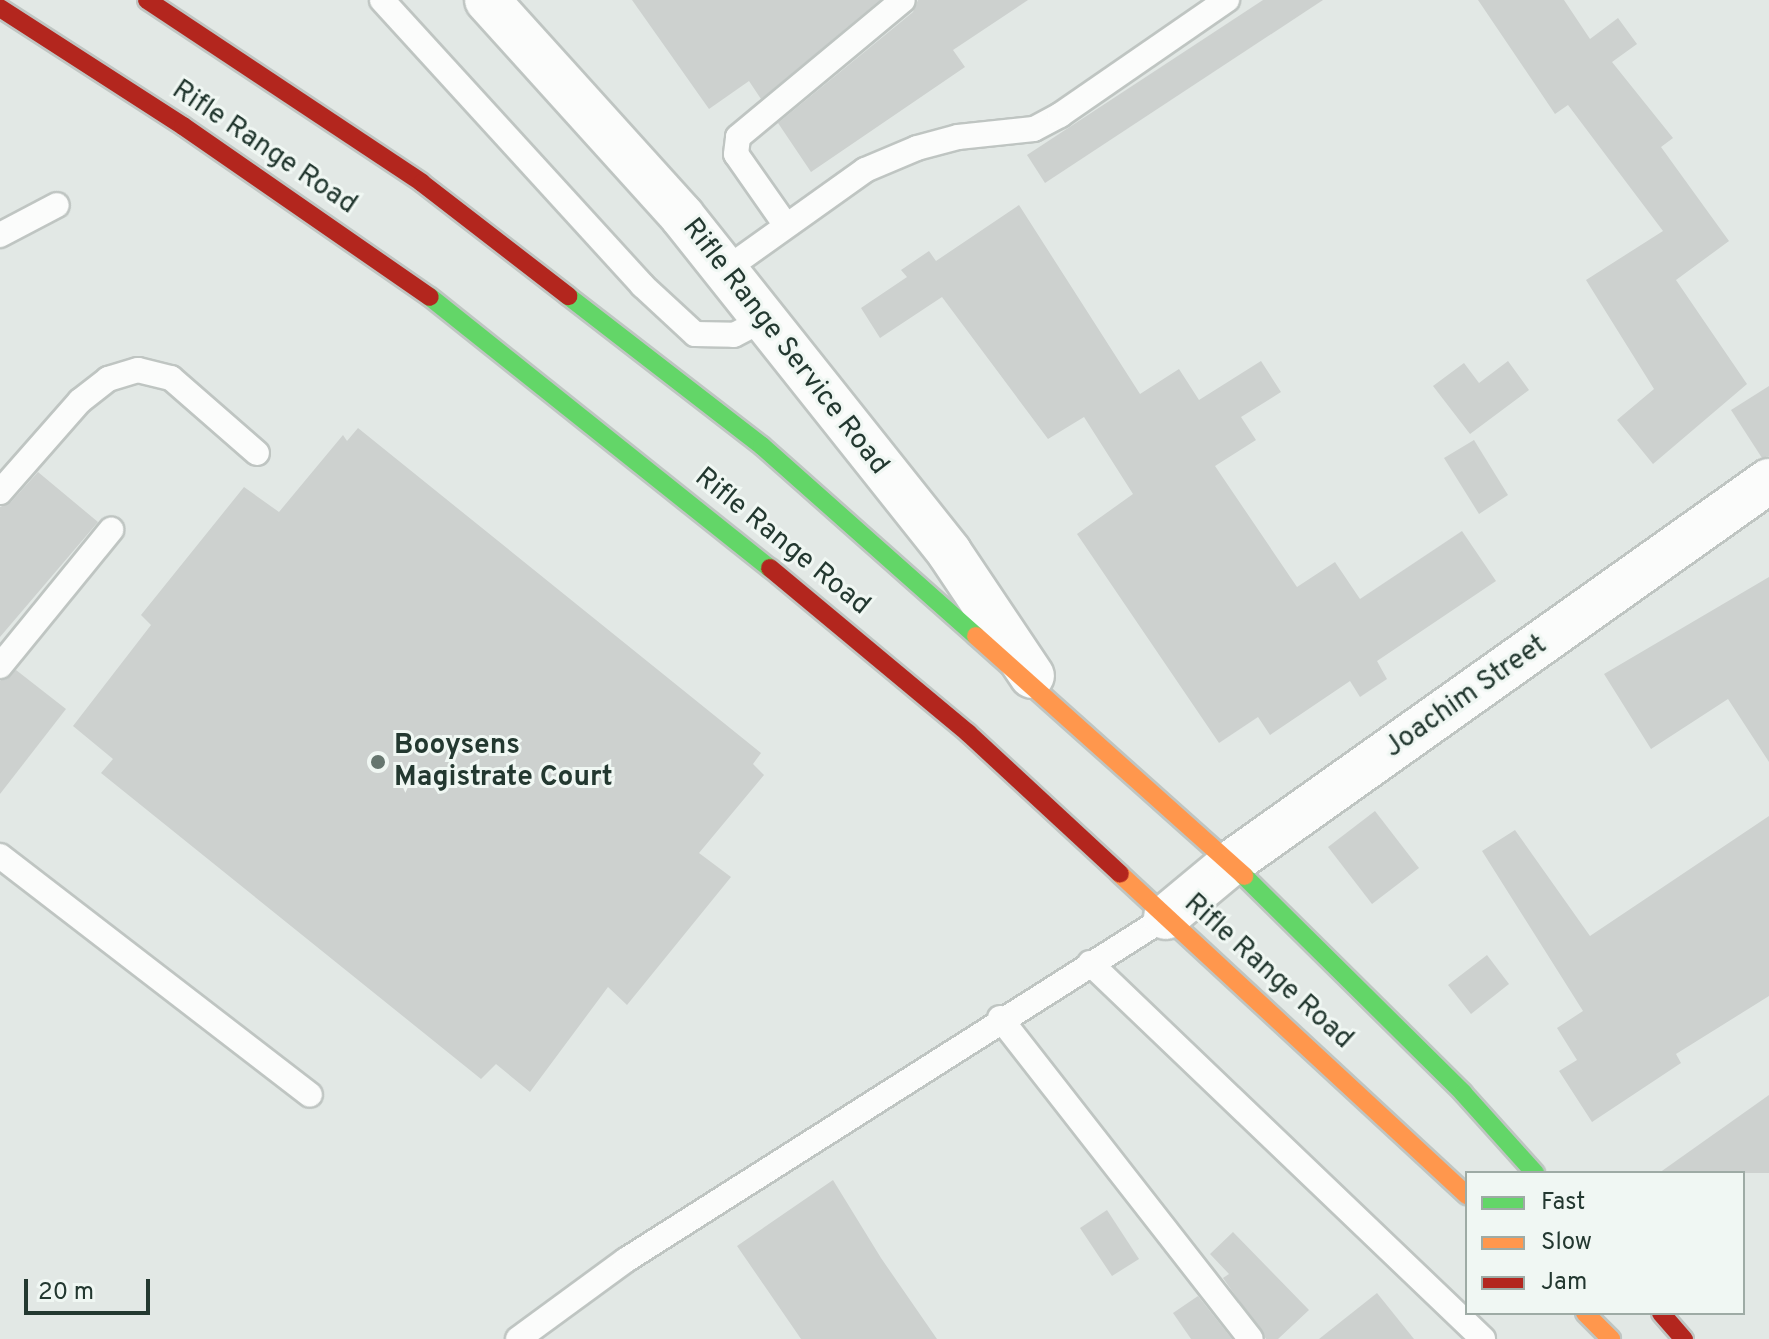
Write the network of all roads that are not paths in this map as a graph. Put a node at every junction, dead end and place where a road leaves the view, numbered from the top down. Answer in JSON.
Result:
{"nodes":[{"id":1,"x":147,"y":0,"type":"edge"},
{"id":2,"x":382,"y":0,"type":"edge"},
{"id":3,"x":487,"y":0,"type":"edge"},
{"id":4,"x":903,"y":0,"type":"edge"},
{"id":5,"x":1227,"y":0,"type":"edge"},
{"id":6,"x":0,"y":8,"type":"edge"},
{"id":7,"x":57,"y":205,"type":"dead end"},
{"id":8,"x":785,"y":224,"type":"junction"},
{"id":9,"x":0,"y":235,"type":"edge"},
{"id":10,"x":725,"y":270,"type":"junction"},
{"id":11,"x":764,"y":319,"type":"junction"},
{"id":12,"x":257,"y":453,"type":"dead end"},
{"id":13,"x":1769,"y":481,"type":"edge"},
{"id":14,"x":0,"y":492,"type":"edge"},
{"id":15,"x":111,"y":530,"type":"dead end"},
{"id":16,"x":0,"y":666,"type":"edge"},
{"id":17,"x":1058,"y":714,"type":"junction"},
{"id":18,"x":0,"y":856,"type":"edge"},
{"id":19,"x":1231,"y":863,"type":"junction"},
{"id":20,"x":1166,"y":917,"type":"junction"},
{"id":21,"x":1090,"y":963,"type":"junction"},
{"id":22,"x":1000,"y":1018,"type":"junction"},
{"id":23,"x":310,"y":1095,"type":"dead end"},
{"id":24,"x":1533,"y":1171,"type":"edge"},
{"id":25,"x":1465,"y":1193,"type":"edge"},
{"id":26,"x":1587,"y":1315,"type":"edge"},
{"id":27,"x":1663,"y":1315,"type":"edge"},
{"id":28,"x":518,"y":1339,"type":"edge"},
{"id":29,"x":1251,"y":1339,"type":"edge"},
{"id":30,"x":1483,"y":1339,"type":"edge"},
{"id":31,"x":1611,"y":1339,"type":"edge"},
{"id":32,"x":1684,"y":1339,"type":"edge"}],
"edges":[{"from":1,"to":17,"type":"main road","name":"Rifle Range Road"},
{"from":2,"to":11,"type":"lane"},
{"from":3,"to":10,"type":"street","name":"Rifle Range Service Road"},
{"from":4,"to":8,"type":"lane"},
{"from":5,"to":8,"type":"lane"},
{"from":6,"to":20,"type":"main road","name":"Rifle Range Road"},
{"from":7,"to":9,"type":"lane"},
{"from":8,"to":10,"type":"lane"},
{"from":10,"to":11,"type":"street","name":"Rifle Range Service Road"},
{"from":11,"to":17,"type":"street","name":"Rifle Range Service Road"},
{"from":12,"to":14,"type":"lane"},
{"from":13,"to":19,"type":"street","name":"Joachim Street"},
{"from":15,"to":16,"type":"lane"},
{"from":17,"to":19,"type":"main road","name":"Rifle Range Road"},
{"from":18,"to":23,"type":"lane"},
{"from":19,"to":20,"type":"street","name":"Joachim Street"},
{"from":19,"to":24,"type":"main road","name":"Rifle Range Road"},
{"from":20,"to":21,"type":"lane"},
{"from":20,"to":25,"type":"main road","name":"Rifle Range Road"},
{"from":21,"to":22,"type":"lane"},
{"from":21,"to":30,"type":"lane"},
{"from":22,"to":28,"type":"lane"},
{"from":22,"to":29,"type":"lane"},
{"from":26,"to":31,"type":"main road"},
{"from":27,"to":32,"type":"main road"}]}
